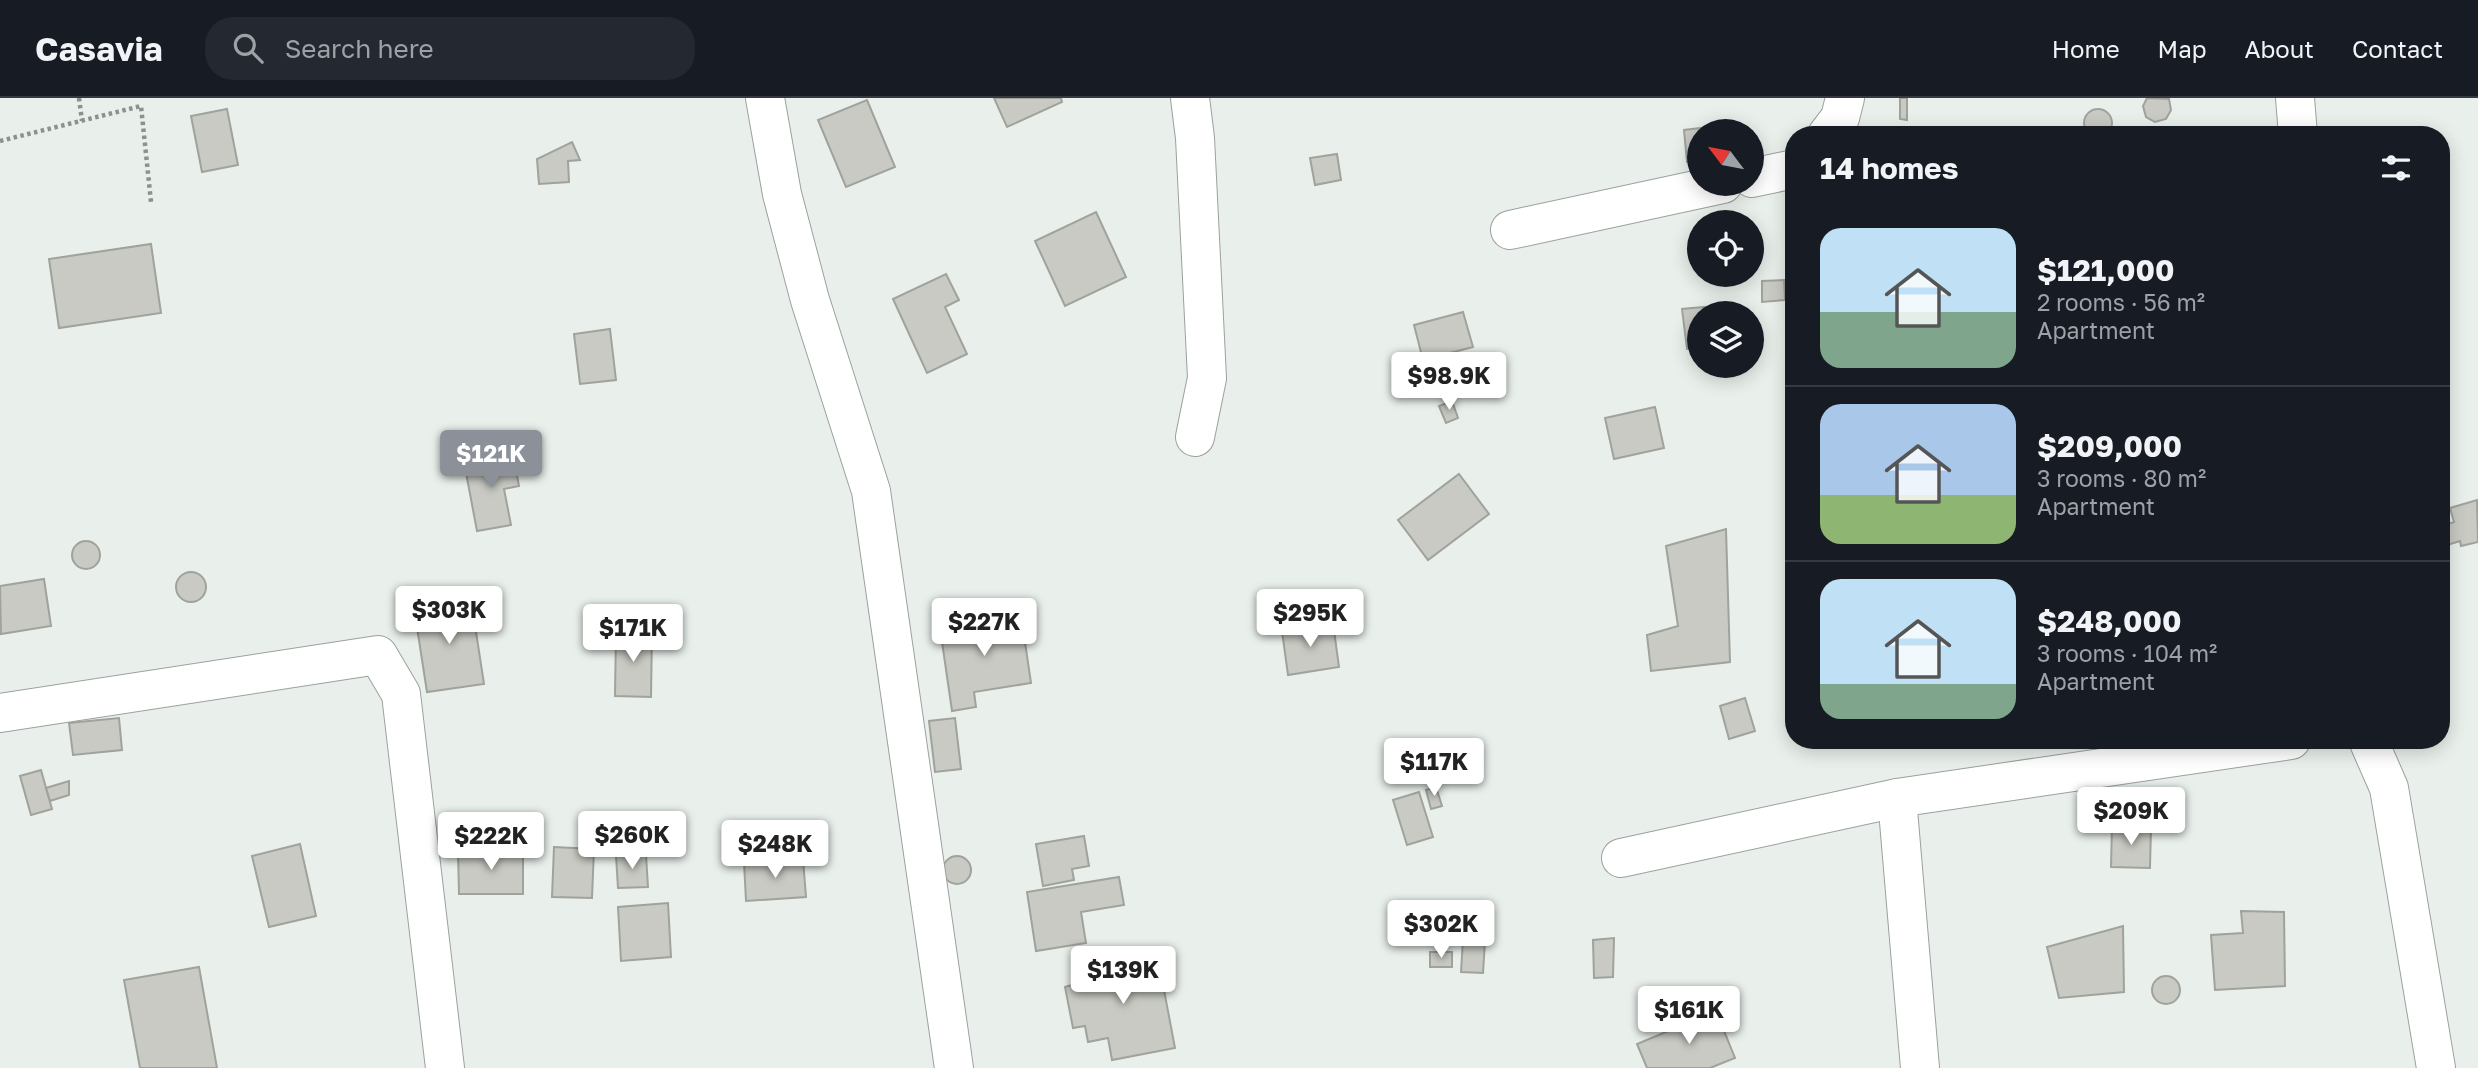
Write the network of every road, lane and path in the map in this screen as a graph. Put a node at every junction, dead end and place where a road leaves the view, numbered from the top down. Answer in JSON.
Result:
{"nodes":[{"id":1,"x":79,"y":98,"type":"edge"},
{"id":2,"x":765,"y":98,"type":"edge"},
{"id":3,"x":1190,"y":98,"type":"edge"},
{"id":4,"x":1845,"y":98,"type":"edge"},
{"id":5,"x":2295,"y":98,"type":"edge"},
{"id":6,"x":82,"y":121,"type":"junction"},
{"id":7,"x":1834,"y":126,"type":"edge"},
{"id":8,"x":2297,"y":126,"type":"edge"},
{"id":9,"x":0,"y":141,"type":"edge"},
{"id":10,"x":1785,"y":171,"type":"edge"},
{"id":11,"x":1764,"y":175,"type":"edge"},
{"id":12,"x":1687,"y":192,"type":"edge"},
{"id":13,"x":151,"y":202,"type":"dead end"},
{"id":14,"x":1510,"y":230,"type":"dead end"},
{"id":15,"x":1195,"y":437,"type":"dead end"},
{"id":16,"x":0,"y":713,"type":"edge"},
{"id":17,"x":2230,"y":749,"type":"edge"},
{"id":18,"x":2372,"y":749,"type":"edge"},
{"id":19,"x":1897,"y":798,"type":"junction"},
{"id":20,"x":1620,"y":858,"type":"dead end"},
{"id":21,"x":445,"y":1068,"type":"edge"},
{"id":22,"x":954,"y":1068,"type":"edge"},
{"id":23,"x":1920,"y":1068,"type":"edge"},
{"id":24,"x":2436,"y":1068,"type":"edge"}],
"edges":[{"from":1,"to":6,"type":"path"},
{"from":2,"to":22,"type":"street"},
{"from":3,"to":15,"type":"street"},
{"from":4,"to":7,"type":"street"},
{"from":5,"to":8,"type":"street"},
{"from":6,"to":9,"type":"path"},
{"from":6,"to":13,"type":"path"},
{"from":10,"to":11,"type":"street"},
{"from":12,"to":14,"type":"street"},
{"from":16,"to":21,"type":"street"},
{"from":17,"to":19,"type":"street"},
{"from":18,"to":24,"type":"street"},
{"from":19,"to":20,"type":"street"},
{"from":19,"to":23,"type":"street"}]}
